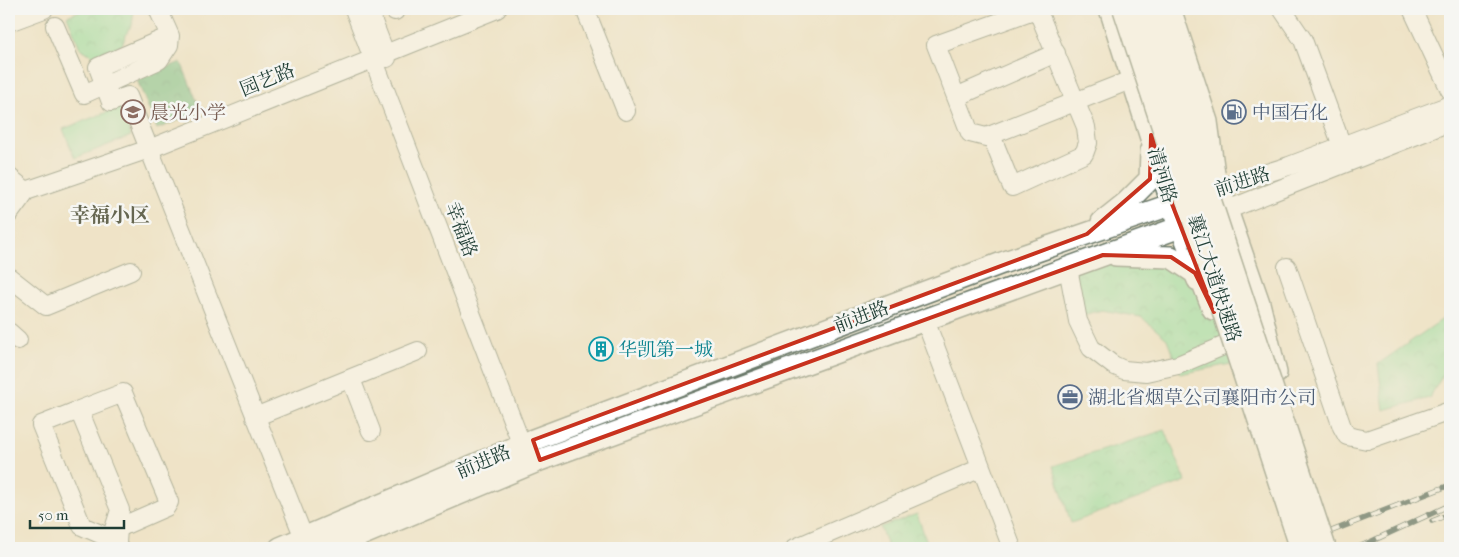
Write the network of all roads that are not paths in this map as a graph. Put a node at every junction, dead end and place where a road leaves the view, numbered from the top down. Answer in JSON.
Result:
{"nodes":[{"id":1,"x":44,"y":9,"type":"edge"},
{"id":2,"x":158,"y":9,"type":"edge"},
{"id":3,"x":354,"y":9,"type":"edge"},
{"id":4,"x":368,"y":9,"type":"edge"},
{"id":5,"x":496,"y":9,"type":"edge"},
{"id":6,"x":585,"y":9,"type":"edge"},
{"id":7,"x":1037,"y":9,"type":"edge"},
{"id":8,"x":1110,"y":9,"type":"edge"},
{"id":9,"x":1126,"y":9,"type":"edge"},
{"id":10,"x":1145,"y":9,"type":"edge"},
{"id":11,"x":1160,"y":9,"type":"edge"},
{"id":12,"x":1168,"y":9,"type":"edge"},
{"id":13,"x":1282,"y":9,"type":"edge"},
{"id":14,"x":1412,"y":9,"type":"edge"},
{"id":15,"x":9,"y":22,"type":"edge"},
{"id":16,"x":55,"y":26,"type":"dead end"},
{"id":17,"x":1056,"y":53,"type":"junction"},
{"id":18,"x":380,"y":56,"type":"junction"},
{"id":19,"x":1132,"y":79,"type":"junction"},
{"id":20,"x":105,"y":85,"type":"junction"},
{"id":21,"x":1450,"y":90,"type":"edge"},
{"id":22,"x":956,"y":96,"type":"junction"},
{"id":23,"x":1076,"y":102,"type":"junction"},
{"id":24,"x":1450,"y":105,"type":"edge"},
{"id":25,"x":626,"y":111,"type":"dead end"},
{"id":26,"x":1450,"y":122,"type":"edge"},
{"id":27,"x":1151,"y":134,"type":"junction"},
{"id":28,"x":991,"y":136,"type":"junction"},
{"id":29,"x":1342,"y":146,"type":"junction"},
{"id":30,"x":149,"y":149,"type":"junction"},
{"id":31,"x":9,"y":177,"type":"edge"},
{"id":32,"x":1219,"y":188,"type":"junction"},
{"id":33,"x":26,"y":191,"type":"junction"},
{"id":34,"x":1172,"y":204,"type":"junction"},
{"id":35,"x":1227,"y":210,"type":"junction"},
{"id":36,"x":9,"y":214,"type":"edge"},
{"id":37,"x":1180,"y":227,"type":"junction"},
{"id":38,"x":1087,"y":234,"type":"junction"},
{"id":39,"x":1103,"y":255,"type":"junction"},
{"id":40,"x":1287,"y":267,"type":"dead end"},
{"id":41,"x":1068,"y":268,"type":"junction"},
{"id":42,"x":132,"y":271,"type":"dead end"},
{"id":43,"x":9,"y":277,"type":"edge"},
{"id":44,"x":1214,"y":312,"type":"junction"},
{"id":45,"x":925,"y":320,"type":"junction"},
{"id":46,"x":1228,"y":344,"type":"junction"},
{"id":47,"x":418,"y":351,"type":"dead end"},
{"id":48,"x":351,"y":379,"type":"junction"},
{"id":49,"x":1270,"y":386,"type":"junction"},
{"id":50,"x":79,"y":410,"type":"junction"},
{"id":51,"x":1450,"y":411,"type":"edge"},
{"id":52,"x":256,"y":417,"type":"junction"},
{"id":53,"x":371,"y":431,"type":"dead end"},
{"id":54,"x":531,"y":452,"type":"junction"},
{"id":55,"x":1306,"y":467,"type":"dead end"},
{"id":56,"x":981,"y":468,"type":"junction"},
{"id":57,"x":1273,"y":479,"type":"dead end"},
{"id":58,"x":304,"y":538,"type":"junction"},
{"id":59,"x":117,"y":544,"type":"edge"},
{"id":60,"x":280,"y":548,"type":"edge"},
{"id":61,"x":330,"y":548,"type":"edge"},
{"id":62,"x":795,"y":548,"type":"edge"},
{"id":63,"x":1012,"y":548,"type":"edge"},
{"id":64,"x":1303,"y":548,"type":"edge"},
{"id":65,"x":1323,"y":548,"type":"edge"}],
"edges":[{"from":1,"to":15,"type":"street"},
{"from":2,"to":20,"type":"street"},
{"from":3,"to":18,"type":"street","name":"幸福路"},
{"from":4,"to":18,"type":"street","name":"幸福路"},
{"from":5,"to":18,"type":"street","name":"园艺路"},
{"from":6,"to":25,"type":"street"},
{"from":7,"to":17,"type":"street"},
{"from":7,"to":22,"type":"street"},
{"from":8,"to":19,"type":"main road","name":"清河路"},
{"from":9,"to":64,"type":"highway","name":"襄江大道快速路","bridge":true},
{"from":10,"to":49,"type":"highway","name":"襄江大道快速路","bridge":true},
{"from":11,"to":32,"type":"main road"},
{"from":12,"to":49,"type":"highway","bridge":true},
{"from":13,"to":29,"type":"street"},
{"from":14,"to":21,"type":"street"},
{"from":16,"to":20,"type":"street"},
{"from":17,"to":22,"type":"street"},
{"from":17,"to":23,"type":"street"},
{"from":18,"to":30,"type":"street","name":"园艺路"},
{"from":18,"to":54,"type":"street","name":"幸福路"},
{"from":19,"to":23,"type":"street"},
{"from":19,"to":27,"type":"main road","name":"清河路"},
{"from":20,"to":30,"type":"street"},
{"from":22,"to":28,"type":"street"},
{"from":23,"to":28,"type":"street"},
{"from":23,"to":28,"type":"street"},
{"from":24,"to":29,"type":"street","name":"前进路"},
{"from":26,"to":35,"type":"street","name":"前进路"},
{"from":27,"to":34,"type":"main road","name":"清河路"},
{"from":27,"to":38,"type":"main road"},
{"from":29,"to":32,"type":"street","name":"前进路"},
{"from":30,"to":33,"type":"street","name":"园艺路"},
{"from":30,"to":52,"type":"street"},
{"from":31,"to":33,"type":"street"},
{"from":32,"to":34,"type":"main road","name":"前进路"},
{"from":32,"to":35,"type":"main road"},
{"from":33,"to":36,"type":"street"},
{"from":34,"to":37,"type":"main road","name":"清河路"},
{"from":34,"to":38,"type":"main road","name":"前进路"},
{"from":35,"to":37,"type":"main road","name":"前进路"},
{"from":35,"to":55,"type":"main road"},
{"from":37,"to":39,"type":"main road","name":"前进路"},
{"from":37,"to":44,"type":"main road","name":"清河路"},
{"from":38,"to":54,"type":"main road","name":"前进路"},
{"from":39,"to":41,"type":"main road","name":"前进路"},
{"from":39,"to":44,"type":"main road"},
{"from":40,"to":51,"type":"street"},
{"from":41,"to":45,"type":"main road","name":"前进路"},
{"from":41,"to":46,"type":"street"},
{"from":42,"to":43,"type":"street"},
{"from":44,"to":46,"type":"main road","name":"清河路"},
{"from":45,"to":54,"type":"main road","name":"前进路"},
{"from":45,"to":56,"type":"street"},
{"from":46,"to":57,"type":"main road","name":"清河路"},
{"from":47,"to":48,"type":"street"},
{"from":48,"to":52,"type":"street"},
{"from":48,"to":53,"type":"street"},
{"from":49,"to":65,"type":"highway","name":"襄江大道快速路","bridge":true},
{"from":50,"to":59,"type":"street"},
{"from":50,"to":59,"type":"street"},
{"from":50,"to":59,"type":"street"},
{"from":52,"to":58,"type":"street"},
{"from":54,"to":58,"type":"main road","name":"前进路"},
{"from":54,"to":61,"type":"main road","name":"前进路"},
{"from":56,"to":62,"type":"street"},
{"from":56,"to":63,"type":"street"},
{"from":58,"to":60,"type":"main road","name":"前进路"}]}
